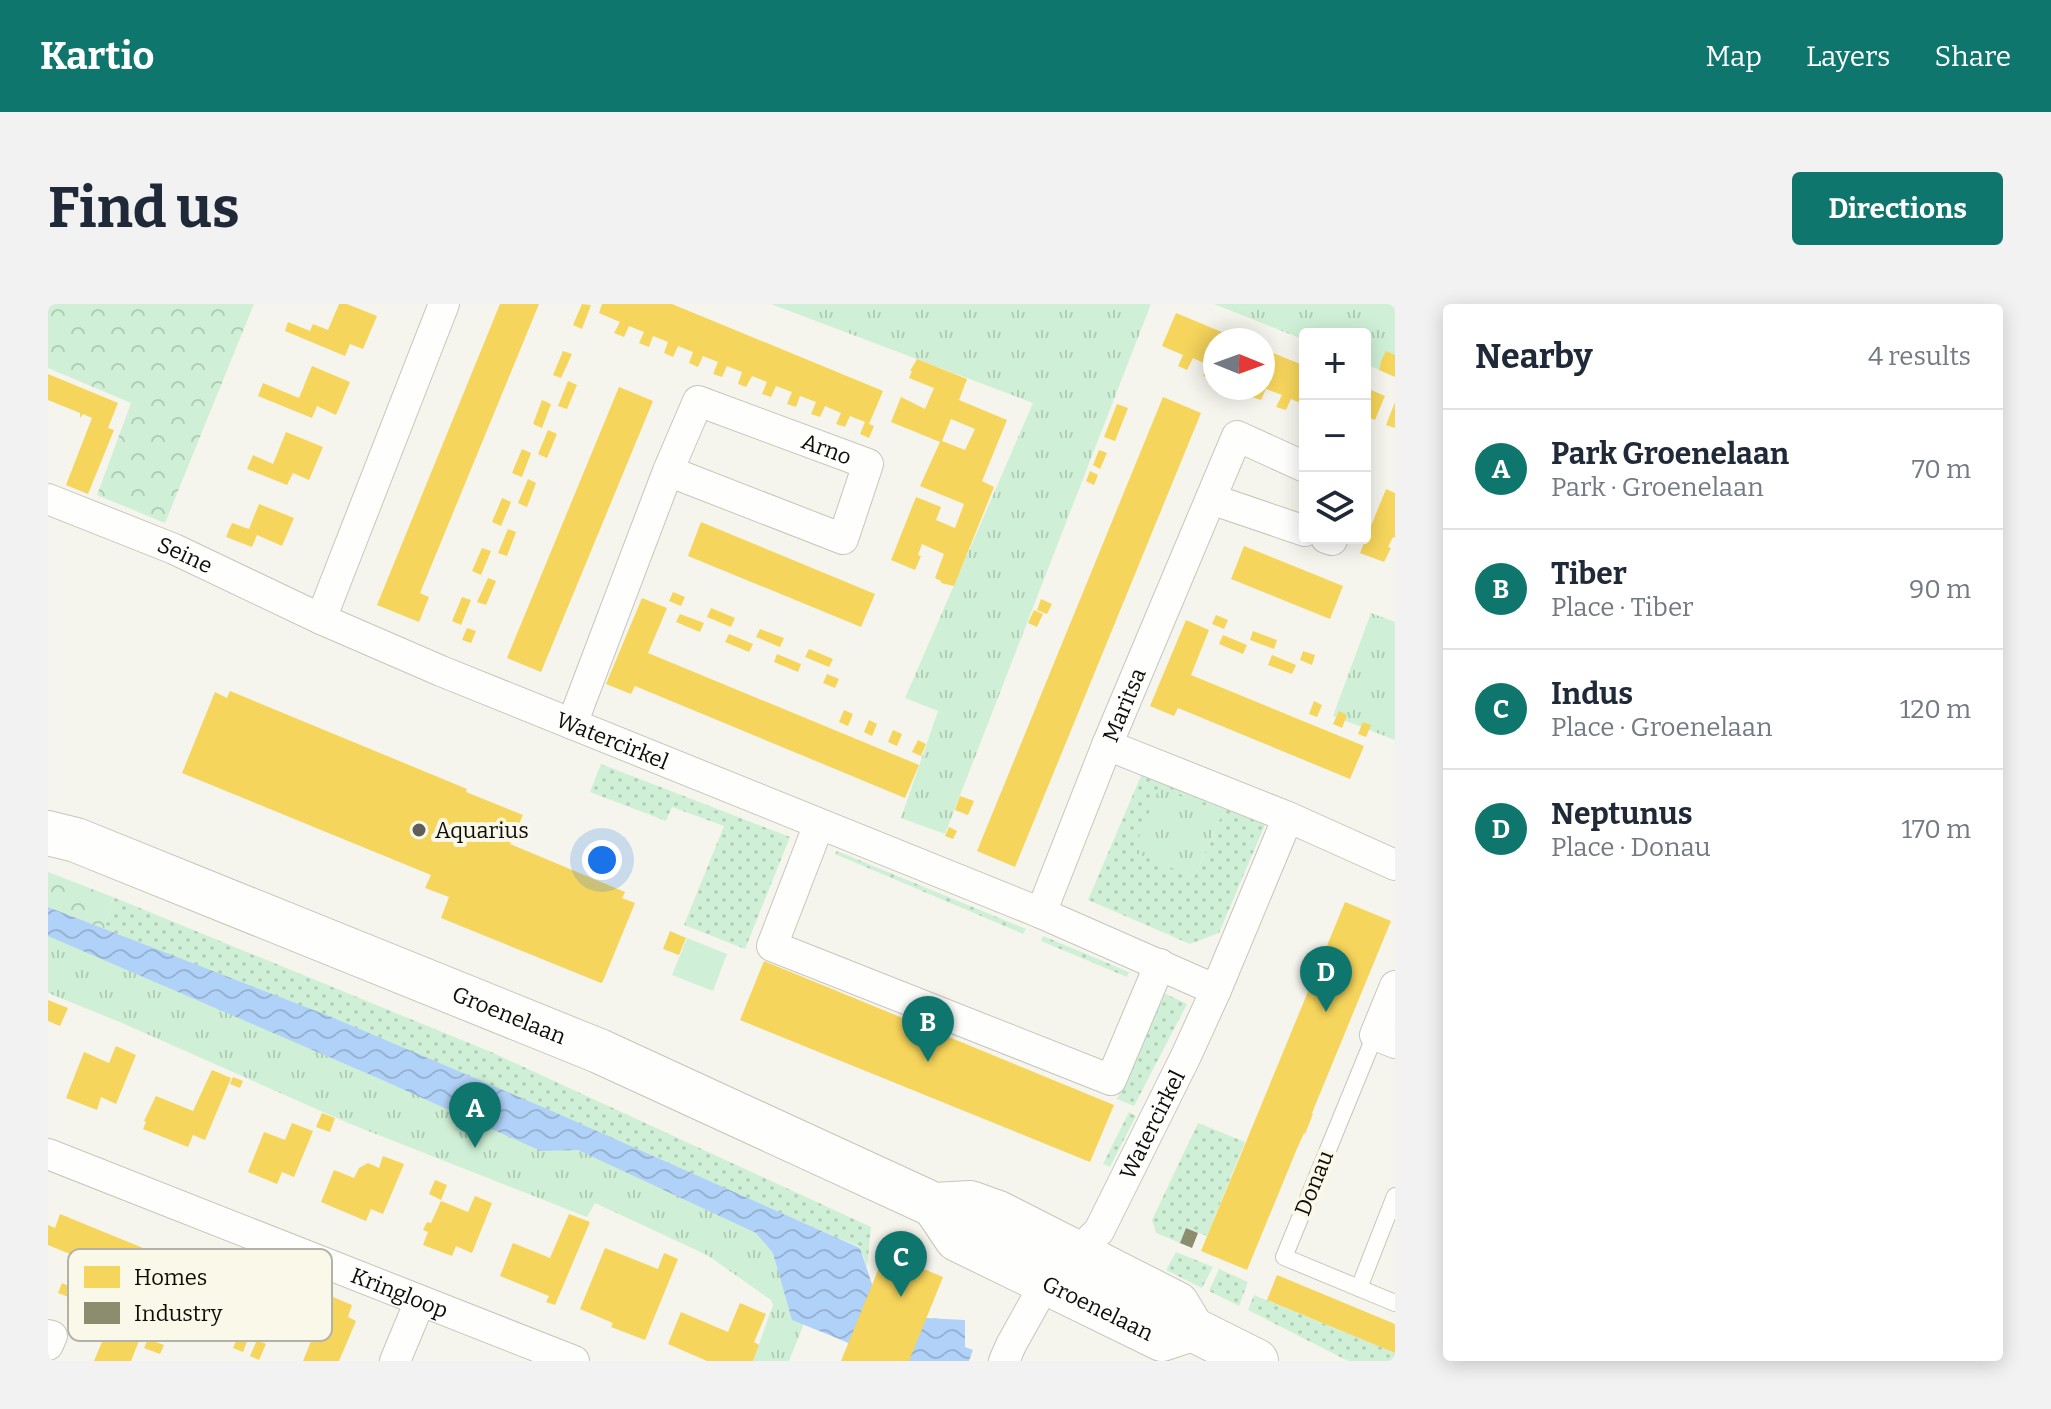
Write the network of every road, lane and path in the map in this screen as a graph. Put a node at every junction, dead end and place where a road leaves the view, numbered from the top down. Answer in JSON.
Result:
{"nodes":[{"id":1,"x":444,"y":304,"type":"edge"},
{"id":2,"x":1299,"y":464,"type":"edge"},
{"id":3,"x":668,"y":471,"type":"junction"},
{"id":4,"x":48,"y":499,"type":"edge"},
{"id":5,"x":1211,"y":499,"type":"junction"},
{"id":6,"x":1299,"y":529,"type":"edge"},
{"id":7,"x":321,"y":619,"type":"junction"},
{"id":8,"x":572,"y":724,"type":"junction"},
{"id":9,"x":1107,"y":745,"type":"junction"},
{"id":10,"x":1288,"y":817,"type":"junction"},
{"id":11,"x":819,"y":824,"type":"junction"},
{"id":12,"x":57,"y":831,"type":"edge"},
{"id":13,"x":1395,"y":865,"type":"edge"},
{"id":14,"x":1041,"y":913,"type":"junction"},
{"id":15,"x":1160,"y":964,"type":"junction"},
{"id":16,"x":1395,"y":986,"type":"edge"},
{"id":17,"x":1216,"y":990,"type":"junction"},
{"id":18,"x":1385,"y":1039,"type":"edge"},
{"id":19,"x":48,"y":1154,"type":"edge"},
{"id":20,"x":1395,"y":1196,"type":"edge"},
{"id":21,"x":934,"y":1205,"type":"junction"},
{"id":22,"x":288,"y":1249,"type":"edge"},
{"id":23,"x":1077,"y":1253,"type":"junction"},
{"id":24,"x":332,"y":1266,"type":"edge"},
{"id":25,"x":1046,"y":1282,"type":"junction"},
{"id":26,"x":1359,"y":1288,"type":"junction"},
{"id":27,"x":420,"y":1301,"type":"junction"},
{"id":28,"x":1395,"y":1303,"type":"edge"},
{"id":29,"x":1192,"y":1329,"type":"junction"},
{"id":30,"x":48,"y":1335,"type":"edge"},
{"id":31,"x":48,"y":1345,"type":"edge"},
{"id":32,"x":395,"y":1361,"type":"edge"},
{"id":33,"x":574,"y":1361,"type":"edge"},
{"id":34,"x":1004,"y":1361,"type":"edge"},
{"id":35,"x":1256,"y":1361,"type":"edge"}],
"edges":[{"from":1,"to":7,"type":"street"},
{"from":2,"to":5,"type":"street","name":"Maritsa"},
{"from":3,"to":3,"type":"street","name":"Arno"},
{"from":3,"to":8,"type":"street","name":"Arno"},
{"from":4,"to":7,"type":"street","name":"Seine"},
{"from":5,"to":6,"type":"street"},
{"from":5,"to":9,"type":"street","name":"Maritsa"},
{"from":7,"to":8,"type":"street","name":"Watercirkel"},
{"from":8,"to":11,"type":"street","name":"Watercirkel"},
{"from":9,"to":10,"type":"street"},
{"from":9,"to":14,"type":"street","name":"Maritsa"},
{"from":10,"to":13,"type":"street"},
{"from":10,"to":17,"type":"street","name":"Watercirkel"},
{"from":11,"to":14,"type":"street","name":"Watercirkel"},
{"from":11,"to":15,"type":"street"},
{"from":12,"to":21,"type":"street","name":"Groenelaan"},
{"from":14,"to":15,"type":"street","name":"Watercirkel"},
{"from":15,"to":17,"type":"street","name":"Watercirkel"},
{"from":16,"to":18,"type":"street","name":"Donau"},
{"from":17,"to":23,"type":"street","name":"Watercirkel"},
{"from":18,"to":26,"type":"lane","name":"Donau"},
{"from":19,"to":22,"type":"street","name":"Kringloop"},
{"from":20,"to":26,"type":"lane"},
{"from":21,"to":23,"type":"street","name":"Groenelaan"},
{"from":21,"to":25,"type":"street","name":"Groenelaan"},
{"from":23,"to":25,"type":"street","name":"Watercirkel"},
{"from":23,"to":29,"type":"street","name":"Groenelaan"},
{"from":24,"to":27,"type":"street","name":"Kringloop"},
{"from":25,"to":29,"type":"street","name":"Groenelaan"},
{"from":25,"to":34,"type":"street"},
{"from":26,"to":28,"type":"lane","name":"Donau"},
{"from":27,"to":32,"type":"street"},
{"from":27,"to":33,"type":"street","name":"Kringloop"},
{"from":29,"to":35,"type":"street","name":"Groenelaan"},
{"from":30,"to":31,"type":"street"}]}
